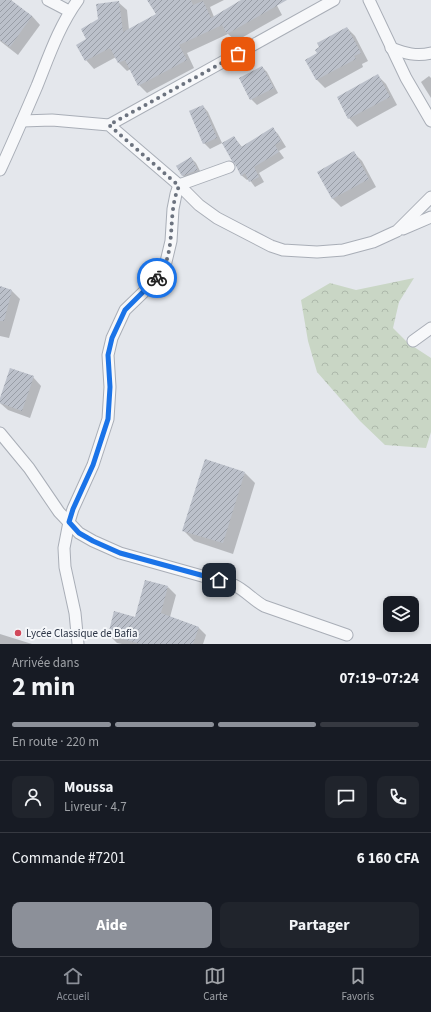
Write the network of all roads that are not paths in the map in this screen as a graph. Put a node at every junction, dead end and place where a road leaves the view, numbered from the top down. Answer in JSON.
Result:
{"nodes":[{"id":1,"x":48,"y":0,"type":"edge"},
{"id":2,"x":78,"y":0,"type":"edge"},
{"id":3,"x":334,"y":0,"type":"edge"},
{"id":4,"x":369,"y":0,"type":"edge"},
{"id":5,"x":69,"y":11,"type":"junction"},
{"id":6,"x":391,"y":48,"type":"junction"},
{"id":7,"x":431,"y":53,"type":"edge"},
{"id":8,"x":22,"y":121,"type":"junction"},
{"id":9,"x":431,"y":121,"type":"edge"},
{"id":10,"x":109,"y":125,"type":"junction"},
{"id":11,"x":229,"y":167,"type":"dead end"},
{"id":12,"x":0,"y":170,"type":"edge"},
{"id":13,"x":179,"y":186,"type":"junction"},
{"id":14,"x":431,"y":197,"type":"edge"},
{"id":15,"x":431,"y":217,"type":"edge"},
{"id":16,"x":397,"y":232,"type":"junction"},
{"id":17,"x":431,"y":328,"type":"edge"},
{"id":18,"x":413,"y":341,"type":"dead end"},
{"id":19,"x":0,"y":433,"type":"edge"},
{"id":20,"x":69,"y":522,"type":"junction"},
{"id":21,"x":347,"y":635,"type":"dead end"},
{"id":22,"x":78,"y":644,"type":"edge"}],
"edges":[{"from":1,"to":5,"type":"street"},
{"from":2,"to":5,"type":"street"},
{"from":3,"to":10,"type":"street"},
{"from":4,"to":6,"type":"street"},
{"from":5,"to":8,"type":"street"},
{"from":6,"to":7,"type":"street"},
{"from":6,"to":9,"type":"street"},
{"from":8,"to":10,"type":"street"},
{"from":8,"to":12,"type":"street"},
{"from":10,"to":13,"type":"street"},
{"from":11,"to":13,"type":"street"},
{"from":13,"to":16,"type":"street"},
{"from":13,"to":20,"type":"street"},
{"from":14,"to":16,"type":"street"},
{"from":15,"to":16,"type":"street"},
{"from":17,"to":18,"type":"street"},
{"from":19,"to":20,"type":"street"},
{"from":20,"to":21,"type":"street"},
{"from":20,"to":22,"type":"street"}]}
